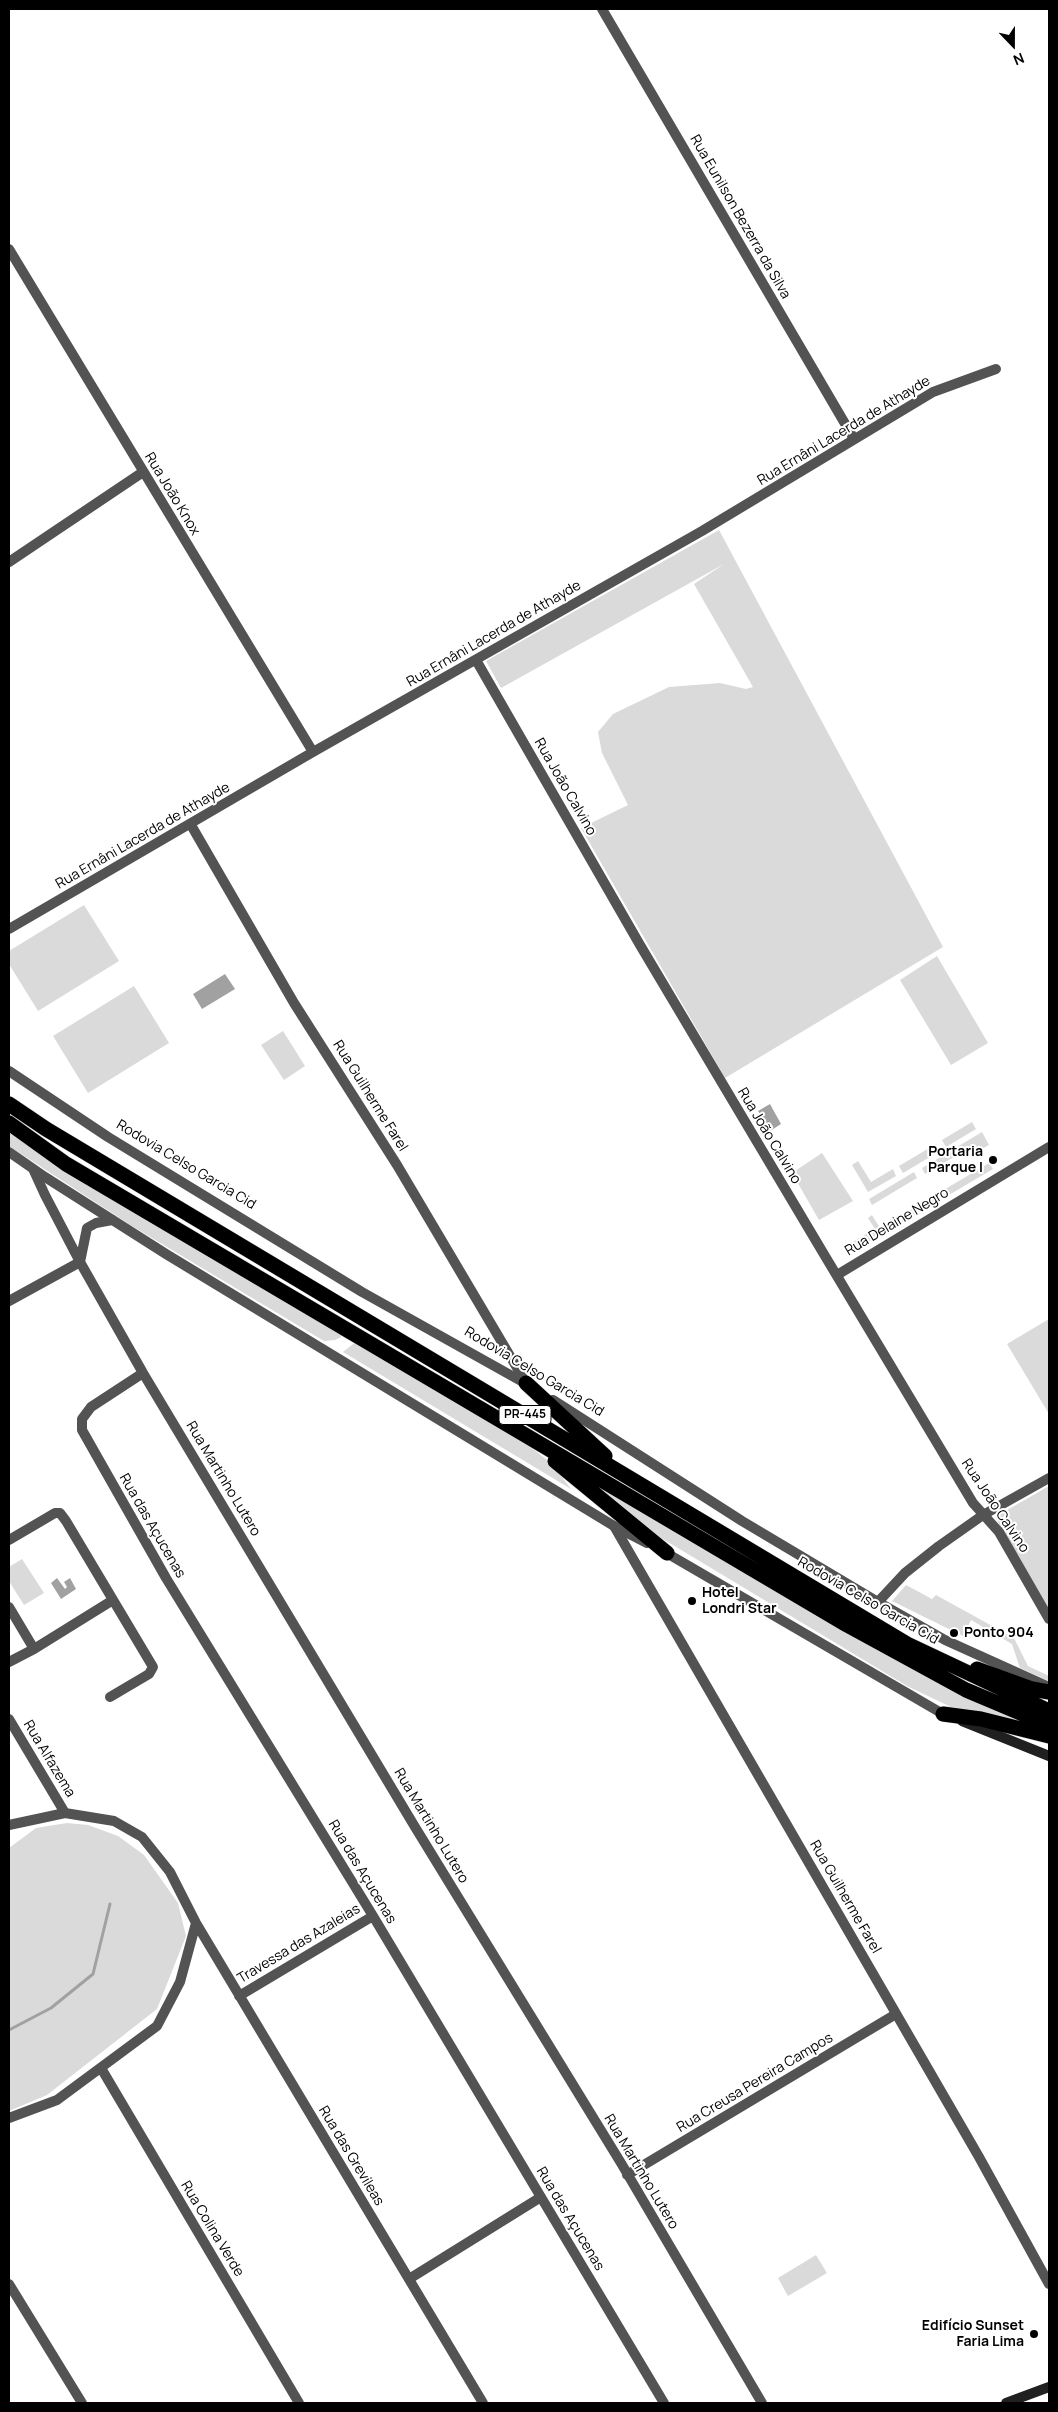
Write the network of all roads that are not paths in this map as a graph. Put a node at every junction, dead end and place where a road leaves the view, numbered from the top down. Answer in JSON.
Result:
{"nodes":[{"id":1,"x":602,"y":9,"type":"edge"},
{"id":2,"x":9,"y":249,"type":"edge"},
{"id":3,"x":996,"y":369,"type":"dead end"},
{"id":4,"x":854,"y":439,"type":"junction"},
{"id":5,"x":143,"y":472,"type":"junction"},
{"id":6,"x":9,"y":562,"type":"edge"},
{"id":7,"x":476,"y":660,"type":"junction"},
{"id":8,"x":313,"y":752,"type":"junction"},
{"id":9,"x":191,"y":824,"type":"junction"},
{"id":10,"x":9,"y":929,"type":"edge"},
{"id":11,"x":9,"y":1071,"type":"edge"},
{"id":12,"x":9,"y":1104,"type":"edge"},
{"id":13,"x":9,"y":1123,"type":"edge"},
{"id":14,"x":1049,"y":1147,"type":"edge"},
{"id":15,"x":9,"y":1152,"type":"edge"},
{"id":16,"x":34,"y":1170,"type":"junction"},
{"id":17,"x":112,"y":1220,"type":"junction"},
{"id":18,"x":80,"y":1262,"type":"junction"},
{"id":19,"x":836,"y":1275,"type":"junction"},
{"id":20,"x":9,"y":1301,"type":"edge"},
{"id":21,"x":143,"y":1373,"type":"junction"},
{"id":22,"x":526,"y":1383,"type":"junction"},
{"id":23,"x":532,"y":1439,"type":"junction"},
{"id":24,"x":628,"y":1477,"type":"junction"},
{"id":25,"x":1049,"y":1478,"type":"edge"},
{"id":26,"x":983,"y":1515,"type":"junction"},
{"id":27,"x":614,"y":1526,"type":"junction"},
{"id":28,"x":9,"y":1540,"type":"edge"},
{"id":29,"x":667,"y":1553,"type":"junction"},
{"id":30,"x":113,"y":1600,"type":"junction"},
{"id":31,"x":878,"y":1602,"type":"junction"},
{"id":32,"x":9,"y":1607,"type":"edge"},
{"id":33,"x":1049,"y":1619,"type":"edge"},
{"id":34,"x":907,"y":1644,"type":"junction"},
{"id":35,"x":34,"y":1649,"type":"junction"},
{"id":36,"x":9,"y":1662,"type":"edge"},
{"id":37,"x":1049,"y":1687,"type":"edge"},
{"id":38,"x":1049,"y":1692,"type":"edge"},
{"id":39,"x":110,"y":1697,"type":"dead end"},
{"id":40,"x":1049,"y":1711,"type":"edge"},
{"id":41,"x":943,"y":1714,"type":"junction"},
{"id":42,"x":9,"y":1719,"type":"edge"},
{"id":43,"x":1049,"y":1725,"type":"edge"},
{"id":44,"x":1049,"y":1736,"type":"edge"},
{"id":45,"x":1049,"y":1756,"type":"edge"},
{"id":46,"x":66,"y":1812,"type":"junction"},
{"id":47,"x":9,"y":1825,"type":"edge"},
{"id":48,"x":373,"y":1916,"type":"junction"},
{"id":49,"x":196,"y":1924,"type":"junction"},
{"id":50,"x":239,"y":1996,"type":"junction"},
{"id":51,"x":896,"y":2014,"type":"junction"},
{"id":52,"x":101,"y":2068,"type":"junction"},
{"id":53,"x":9,"y":2118,"type":"edge"},
{"id":54,"x":628,"y":2175,"type":"junction"},
{"id":55,"x":541,"y":2197,"type":"junction"},
{"id":56,"x":409,"y":2279,"type":"junction"},
{"id":57,"x":9,"y":2284,"type":"edge"},
{"id":58,"x":1049,"y":2284,"type":"edge"},
{"id":59,"x":1049,"y":2387,"type":"edge"},
{"id":60,"x":82,"y":2403,"type":"edge"},
{"id":61,"x":299,"y":2403,"type":"edge"},
{"id":62,"x":483,"y":2403,"type":"edge"},
{"id":63,"x":664,"y":2403,"type":"edge"},
{"id":64,"x":762,"y":2403,"type":"edge"},
{"id":65,"x":1006,"y":2403,"type":"edge"}],
"edges":[{"from":1,"to":4,"type":"street","name":"Rua Eunilson Bezerra da Silva"},
{"from":2,"to":5,"type":"street","name":"Rua João Knox"},
{"from":3,"to":4,"type":"street","name":"Rua Ernâni Lacerda de Athayde"},
{"from":4,"to":7,"type":"street","name":"Rua Ernâni Lacerda de Athayde"},
{"from":5,"to":6,"type":"street"},
{"from":5,"to":8,"type":"street","name":"Rua João Knox"},
{"from":7,"to":8,"type":"street","name":"Rua Ernâni Lacerda de Athayde"},
{"from":7,"to":19,"type":"street","name":"Rua João Calvino"},
{"from":8,"to":9,"type":"street","name":"Rua Ernâni Lacerda de Athayde"},
{"from":9,"to":10,"type":"street","name":"Rua Ernâni Lacerda de Athayde"},
{"from":9,"to":22,"type":"street","name":"Rua Guilherme Farel"},
{"from":11,"to":22,"type":"street","name":"Rodovia Celso Garcia Cid","number":"PR-445"},
{"from":12,"to":24,"type":"highway","name":"Rodovia Celso Garcia Cid","number":"PR-445"},
{"from":13,"to":23,"type":"highway","name":"Rodovia Celso Garcia Cid","number":"PR-445"},
{"from":14,"to":19,"type":"street","name":"Rua Delaine Negro"},
{"from":15,"to":16,"type":"street"},
{"from":16,"to":17,"type":"street"},
{"from":16,"to":18,"type":"street","name":"Rua Martinho Lutero"},
{"from":17,"to":18,"type":"street"},
{"from":17,"to":27,"type":"street"},
{"from":18,"to":20,"type":"street"},
{"from":18,"to":21,"type":"street","name":"Rua Martinho Lutero"},
{"from":19,"to":26,"type":"street","name":"Rua João Calvino"},
{"from":21,"to":48,"type":"street","name":"Rua das Açucenas"},
{"from":21,"to":54,"type":"street","name":"Rua Martinho Lutero"},
{"from":22,"to":24,"type":"highway"},
{"from":22,"to":31,"type":"street","name":"Rodovia Celso Garcia Cid","number":"PR-445"},
{"from":23,"to":29,"type":"highway"},
{"from":23,"to":43,"type":"highway","name":"Rodovia Celso Garcia Cid","number":"PR-445"},
{"from":24,"to":34,"type":"highway","name":"Rodovia Celso Garcia Cid","number":"PR-445"},
{"from":25,"to":26,"type":"street"},
{"from":26,"to":31,"type":"street"},
{"from":26,"to":33,"type":"street","name":"Rua João Calvino"},
{"from":27,"to":29,"type":"street"},
{"from":27,"to":51,"type":"street","name":"Rua Guilherme Farel"},
{"from":28,"to":30,"type":"street"},
{"from":29,"to":41,"type":"street"},
{"from":30,"to":35,"type":"street"},
{"from":30,"to":39,"type":"street"},
{"from":31,"to":37,"type":"street","name":"Rodovia Celso Garcia Cid","number":"PR-445"},
{"from":32,"to":35,"type":"street"},
{"from":34,"to":38,"type":"highway"},
{"from":34,"to":40,"type":"highway","name":"Rodovia Celso Garcia Cid","number":"PR-445"},
{"from":35,"to":36,"type":"street"},
{"from":41,"to":44,"type":"highway"},
{"from":41,"to":45,"type":"main road"},
{"from":42,"to":46,"type":"street","name":"Rua Alfazema"},
{"from":46,"to":47,"type":"street"},
{"from":46,"to":49,"type":"street","name":"Rua das Grevíleas"},
{"from":48,"to":50,"type":"street","name":"Travessa das Azaleias"},
{"from":48,"to":55,"type":"street","name":"Rua das Açucenas"},
{"from":49,"to":50,"type":"street","name":"Rua das Grevíleas"},
{"from":49,"to":52,"type":"street"},
{"from":50,"to":56,"type":"street","name":"Rua das Grevíleas"},
{"from":51,"to":54,"type":"street","name":"Rua Creusa Pereira Campos"},
{"from":51,"to":58,"type":"street","name":"Rua Guilherme Farel"},
{"from":52,"to":53,"type":"street"},
{"from":52,"to":61,"type":"street","name":"Rua Colina Verde"},
{"from":54,"to":64,"type":"street","name":"Rua Martinho Lutero"},
{"from":55,"to":56,"type":"street"},
{"from":55,"to":63,"type":"street","name":"Rua das Açucenas"},
{"from":56,"to":62,"type":"street","name":"Rua das Grevíleas"},
{"from":57,"to":60,"type":"street"},
{"from":59,"to":65,"type":"main road"}]}
